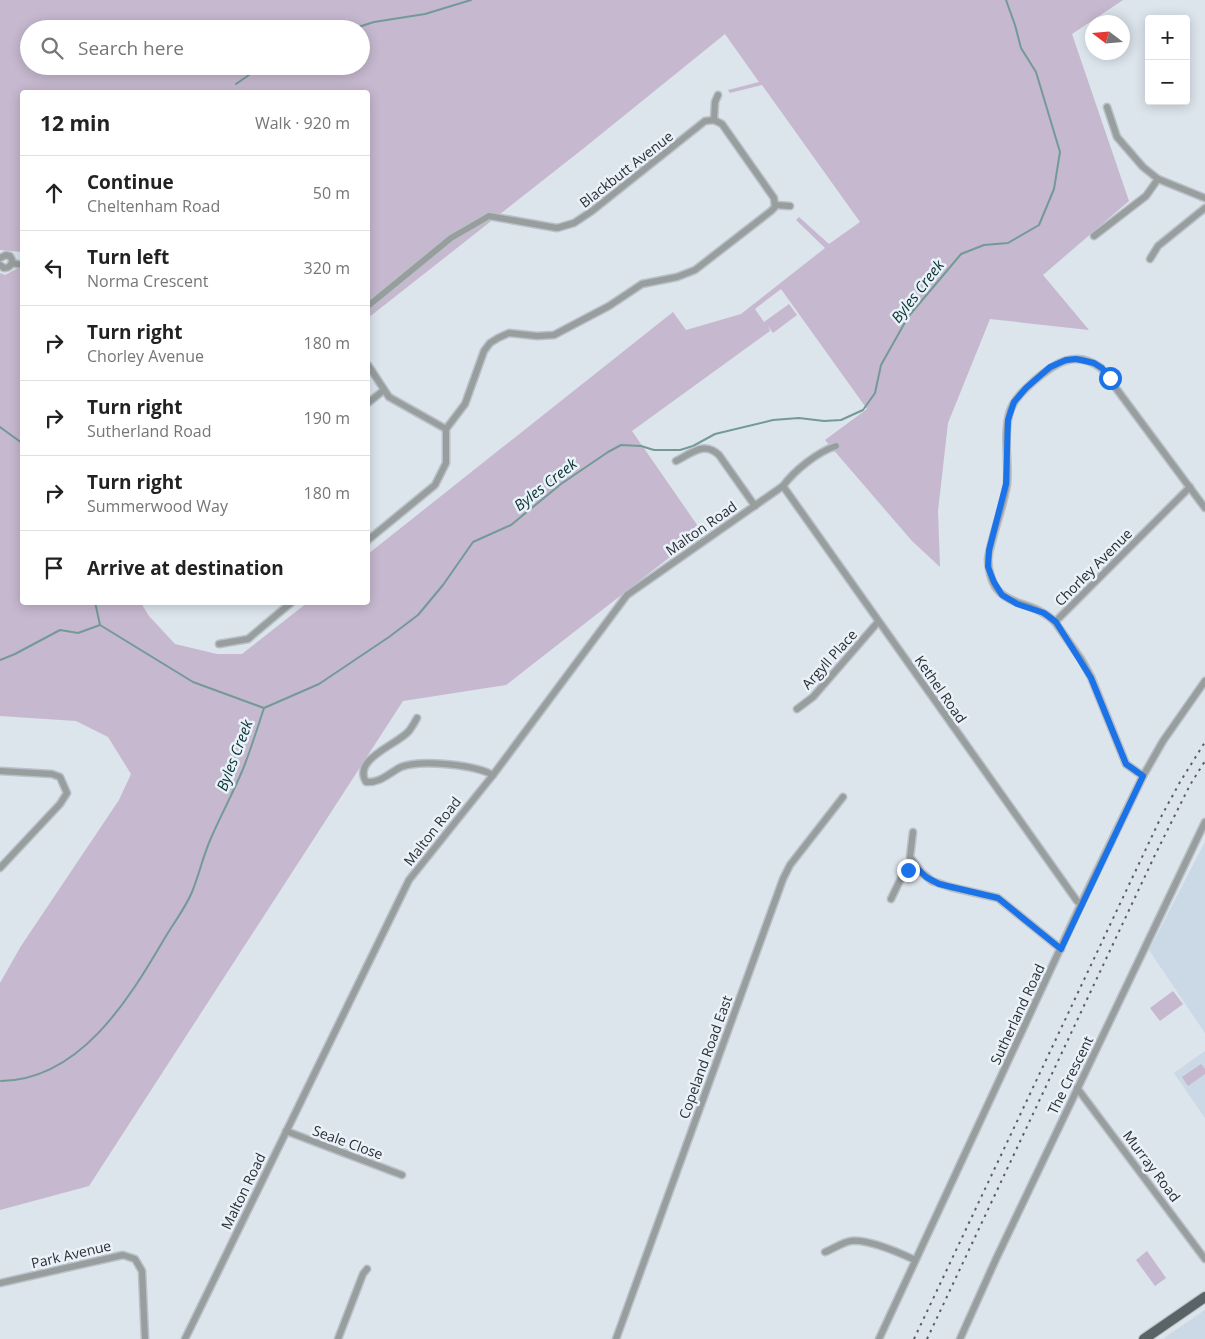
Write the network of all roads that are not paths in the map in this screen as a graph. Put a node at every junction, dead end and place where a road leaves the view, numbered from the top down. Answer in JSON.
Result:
{"nodes":[{"id":1,"x":718,"y":95,"type":"dead end"},
{"id":2,"x":1107,"y":107,"type":"dead end"},
{"id":3,"x":714,"y":120,"type":"junction"},
{"id":4,"x":1158,"y":179,"type":"junction"},
{"id":5,"x":1205,"y":198,"type":"edge"},
{"id":6,"x":775,"y":205,"type":"junction"},
{"id":7,"x":790,"y":206,"type":"dead end"},
{"id":8,"x":1205,"y":208,"type":"edge"},
{"id":9,"x":1094,"y":236,"type":"dead end"},
{"id":10,"x":0,"y":258,"type":"edge"},
{"id":11,"x":1150,"y":259,"type":"dead end"},
{"id":12,"x":12,"y":262,"type":"junction"},
{"id":13,"x":20,"y":264,"type":"edge"},
{"id":14,"x":0,"y":265,"type":"edge"},
{"id":15,"x":370,"y":304,"type":"edge"},
{"id":16,"x":370,"y":368,"type":"edge"},
{"id":17,"x":384,"y":390,"type":"junction"},
{"id":18,"x":370,"y":401,"type":"edge"},
{"id":19,"x":446,"y":429,"type":"junction"},
{"id":20,"x":836,"y":446,"type":"dead end"},
{"id":21,"x":676,"y":461,"type":"dead end"},
{"id":22,"x":783,"y":486,"type":"junction"},
{"id":23,"x":1190,"y":487,"type":"junction"},
{"id":24,"x":755,"y":506,"type":"junction"},
{"id":25,"x":1205,"y":508,"type":"edge"},
{"id":26,"x":370,"y":538,"type":"edge"},
{"id":27,"x":288,"y":605,"type":"edge"},
{"id":28,"x":878,"y":622,"type":"junction"},
{"id":29,"x":1056,"y":622,"type":"junction"},
{"id":30,"x":219,"y":644,"type":"dead end"},
{"id":31,"x":1205,"y":681,"type":"edge"},
{"id":32,"x":797,"y":709,"type":"dead end"},
{"id":33,"x":417,"y":718,"type":"dead end"},
{"id":34,"x":0,"y":770,"type":"edge"},
{"id":35,"x":493,"y":775,"type":"junction"},
{"id":36,"x":1143,"y":776,"type":"junction"},
{"id":37,"x":843,"y":797,"type":"dead end"},
{"id":38,"x":1205,"y":822,"type":"edge"},
{"id":39,"x":913,"y":832,"type":"dead end"},
{"id":40,"x":0,"y":868,"type":"edge"},
{"id":41,"x":917,"y":868,"type":"junction"},
{"id":42,"x":891,"y":899,"type":"dead end"},
{"id":43,"x":1081,"y":904,"type":"junction"},
{"id":44,"x":1061,"y":949,"type":"junction"},
{"id":45,"x":1078,"y":1088,"type":"junction"},
{"id":46,"x":286,"y":1131,"type":"junction"},
{"id":47,"x":402,"y":1175,"type":"dead end"},
{"id":48,"x":825,"y":1252,"type":"dead end"},
{"id":49,"x":1205,"y":1259,"type":"edge"},
{"id":50,"x":916,"y":1260,"type":"junction"},
{"id":51,"x":367,"y":1269,"type":"dead end"},
{"id":52,"x":0,"y":1283,"type":"edge"},
{"id":53,"x":1205,"y":1297,"type":"edge"},
{"id":54,"x":145,"y":1339,"type":"edge"},
{"id":55,"x":185,"y":1339,"type":"edge"},
{"id":56,"x":338,"y":1339,"type":"edge"},
{"id":57,"x":616,"y":1339,"type":"edge"},
{"id":58,"x":879,"y":1339,"type":"edge"},
{"id":59,"x":960,"y":1339,"type":"edge"},
{"id":60,"x":1144,"y":1339,"type":"edge"}],
"edges":[{"from":1,"to":3,"type":"street"},
{"from":2,"to":4,"type":"street"},
{"from":3,"to":6,"type":"street"},
{"from":3,"to":15,"type":"street","name":"Blackbutt Avenue"},
{"from":4,"to":5,"type":"street"},
{"from":4,"to":9,"type":"street"},
{"from":6,"to":7,"type":"street"},
{"from":6,"to":19,"type":"street"},
{"from":8,"to":11,"type":"street"},
{"from":10,"to":12,"type":"street"},
{"from":12,"to":13,"type":"street"},
{"from":12,"to":14,"type":"street"},
{"from":16,"to":17,"type":"street"},
{"from":17,"to":18,"type":"street"},
{"from":17,"to":19,"type":"street"},
{"from":19,"to":26,"type":"street"},
{"from":20,"to":22,"type":"street","name":"Malton Road"},
{"from":21,"to":24,"type":"street"},
{"from":22,"to":24,"type":"street","name":"Malton Road"},
{"from":22,"to":28,"type":"street","name":"Kethel Road"},
{"from":23,"to":25,"type":"street"},
{"from":23,"to":29,"type":"street","name":"Chorley Avenue"},
{"from":23,"to":29,"type":"street"},
{"from":24,"to":35,"type":"street","name":"Malton Road"},
{"from":27,"to":30,"type":"street"},
{"from":28,"to":32,"type":"street","name":"Argyll Place"},
{"from":28,"to":43,"type":"street","name":"Kethel Road"},
{"from":29,"to":36,"type":"street","name":"Chorley Avenue"},
{"from":31,"to":36,"type":"street","name":"Sutherland Road"},
{"from":33,"to":35,"type":"street"},
{"from":34,"to":40,"type":"street"},
{"from":35,"to":46,"type":"street","name":"Malton Road"},
{"from":36,"to":43,"type":"street","name":"Sutherland Road"},
{"from":37,"to":57,"type":"street","name":"Copeland Road East"},
{"from":38,"to":45,"type":"street","name":"The Crescent"},
{"from":39,"to":41,"type":"street"},
{"from":41,"to":42,"type":"street"},
{"from":41,"to":44,"type":"street"},
{"from":43,"to":44,"type":"street","name":"Sutherland Road"},
{"from":44,"to":50,"type":"street","name":"Sutherland Road"},
{"from":45,"to":49,"type":"street","name":"Murray Road"},
{"from":45,"to":59,"type":"street","name":"The Crescent"},
{"from":46,"to":47,"type":"street","name":"Seale Close"},
{"from":46,"to":55,"type":"street","name":"Malton Road"},
{"from":48,"to":50,"type":"street"},
{"from":50,"to":58,"type":"street","name":"Sutherland Road"},
{"from":51,"to":56,"type":"street"},
{"from":52,"to":54,"type":"street","name":"Park Avenue"},
{"from":53,"to":60,"type":"main road"}]}
